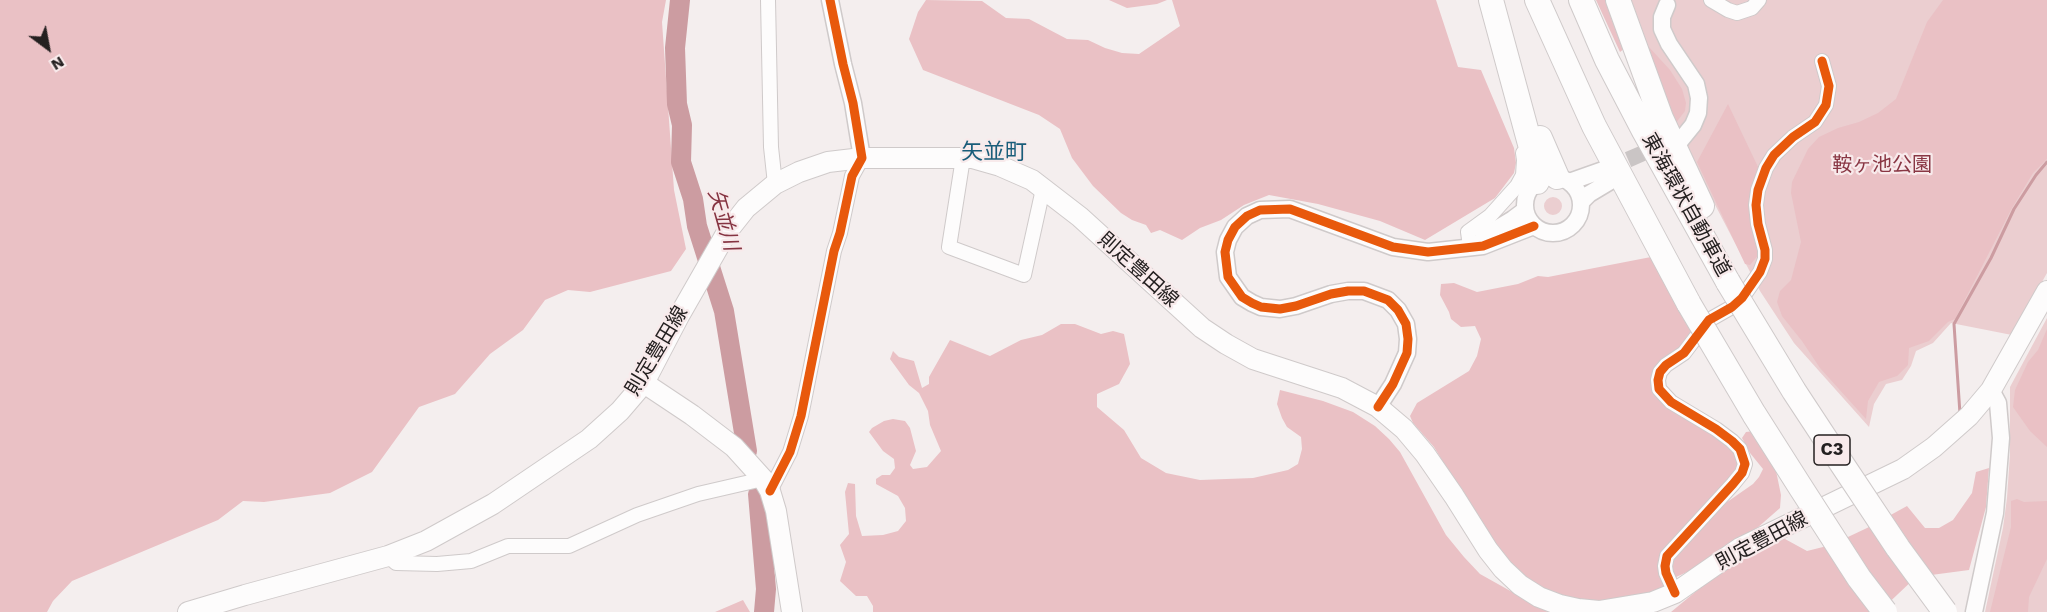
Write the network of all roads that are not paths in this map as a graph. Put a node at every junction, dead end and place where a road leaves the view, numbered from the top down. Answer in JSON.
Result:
{"nodes":[{"id":1,"x":768,"y":0,"type":"edge"},
{"id":2,"x":830,"y":0,"type":"edge"},
{"id":3,"x":1483,"y":0,"type":"edge"},
{"id":4,"x":1491,"y":0,"type":"edge"},
{"id":5,"x":1501,"y":0,"type":"edge"},
{"id":6,"x":1523,"y":0,"type":"edge"},
{"id":7,"x":1537,"y":0,"type":"edge"},
{"id":8,"x":1581,"y":0,"type":"edge"},
{"id":9,"x":1618,"y":0,"type":"edge"},
{"id":10,"x":1632,"y":0,"type":"edge"},
{"id":11,"x":1711,"y":0,"type":"edge"},
{"id":12,"x":1759,"y":0,"type":"edge"},
{"id":13,"x":1670,"y":2,"type":"edge"},
{"id":14,"x":1637,"y":56,"type":"junction"},
{"id":15,"x":1822,"y":61,"type":"dead end"},
{"id":16,"x":1594,"y":126,"type":"junction"},
{"id":17,"x":1678,"y":139,"type":"tunnel mouth"},
{"id":18,"x":862,"y":158,"type":"junction"},
{"id":19,"x":963,"y":158,"type":"junction"},
{"id":20,"x":1554,"y":180,"type":"junction"},
{"id":21,"x":775,"y":184,"type":"junction"},
{"id":22,"x":1043,"y":189,"type":"junction"},
{"id":23,"x":1581,"y":202,"type":"junction"},
{"id":24,"x":1524,"y":210,"type":"junction"},
{"id":25,"x":1534,"y":226,"type":"junction"},
{"id":26,"x":1470,"y":246,"type":"junction"},
{"id":27,"x":1728,"y":282,"type":"junction"},
{"id":28,"x":2047,"y":291,"type":"edge"},
{"id":29,"x":644,"y":383,"type":"junction"},
{"id":30,"x":1991,"y":390,"type":"junction"},
{"id":31,"x":1378,"y":407,"type":"junction"},
{"id":32,"x":766,"y":485,"type":"junction"},
{"id":33,"x":388,"y":556,"type":"junction"},
{"id":34,"x":1675,"y":593,"type":"junction"},
{"id":35,"x":1639,"y":609,"type":"edge"},
{"id":36,"x":188,"y":612,"type":"edge"},
{"id":37,"x":792,"y":612,"type":"edge"},
{"id":38,"x":1884,"y":612,"type":"edge"},
{"id":39,"x":1945,"y":612,"type":"edge"},
{"id":40,"x":1974,"y":612,"type":"edge"}],
"edges":[{"from":1,"to":21,"type":"street"},
{"from":2,"to":18,"type":"street"},
{"from":3,"to":26,"type":"street"},
{"from":4,"to":20,"type":"highway"},
{"from":5,"to":20,"type":"highway"},
{"from":6,"to":16,"type":"highway"},
{"from":7,"to":16,"type":"highway","number":"C3"},
{"from":8,"to":27,"type":"highway","name":"東海環状自動車道","number":"C3"},
{"from":9,"to":14,"type":"highway"},
{"from":10,"to":14,"type":"highway"},
{"from":11,"to":12,"type":"street"},
{"from":13,"to":17,"type":"street"},
{"from":14,"to":27,"type":"highway"},
{"from":15,"to":34,"type":"street"},
{"from":16,"to":38,"type":"highway","number":"C3","bridge":true},
{"from":18,"to":19,"type":"main road","name":"則定豊田線"},
{"from":18,"to":21,"type":"main road","name":"則定豊田線"},
{"from":18,"to":32,"type":"street"},
{"from":19,"to":22,"type":"main road","name":"則定豊田線"},
{"from":19,"to":22,"type":"street"},
{"from":20,"to":23,"type":"street"},
{"from":20,"to":23,"type":"street"},
{"from":20,"to":24,"type":"street"},
{"from":21,"to":29,"type":"main road","name":"則定豊田線"},
{"from":22,"to":31,"type":"main road","name":"則定豊田線"},
{"from":23,"to":25,"type":"street"},
{"from":24,"to":25,"type":"street"},
{"from":24,"to":26,"type":"street"},
{"from":25,"to":26,"type":"street"},
{"from":26,"to":31,"type":"street"},
{"from":27,"to":39,"type":"highway","name":"東海環状自動車道","number":"C3","bridge":true},
{"from":28,"to":30,"type":"main road","name":"則定豊田線"},
{"from":29,"to":32,"type":"main road"},
{"from":29,"to":33,"type":"main road","name":"則定豊田線"},
{"from":30,"to":34,"type":"main road","name":"則定豊田線"},
{"from":30,"to":40,"type":"street"},
{"from":31,"to":35,"type":"main road","name":"則定豊田線"},
{"from":32,"to":33,"type":"street"},
{"from":32,"to":37,"type":"main road"},
{"from":33,"to":36,"type":"main road","name":"則定豊田線"},
{"from":34,"to":35,"type":"main road","name":"則定豊田線"}]}
